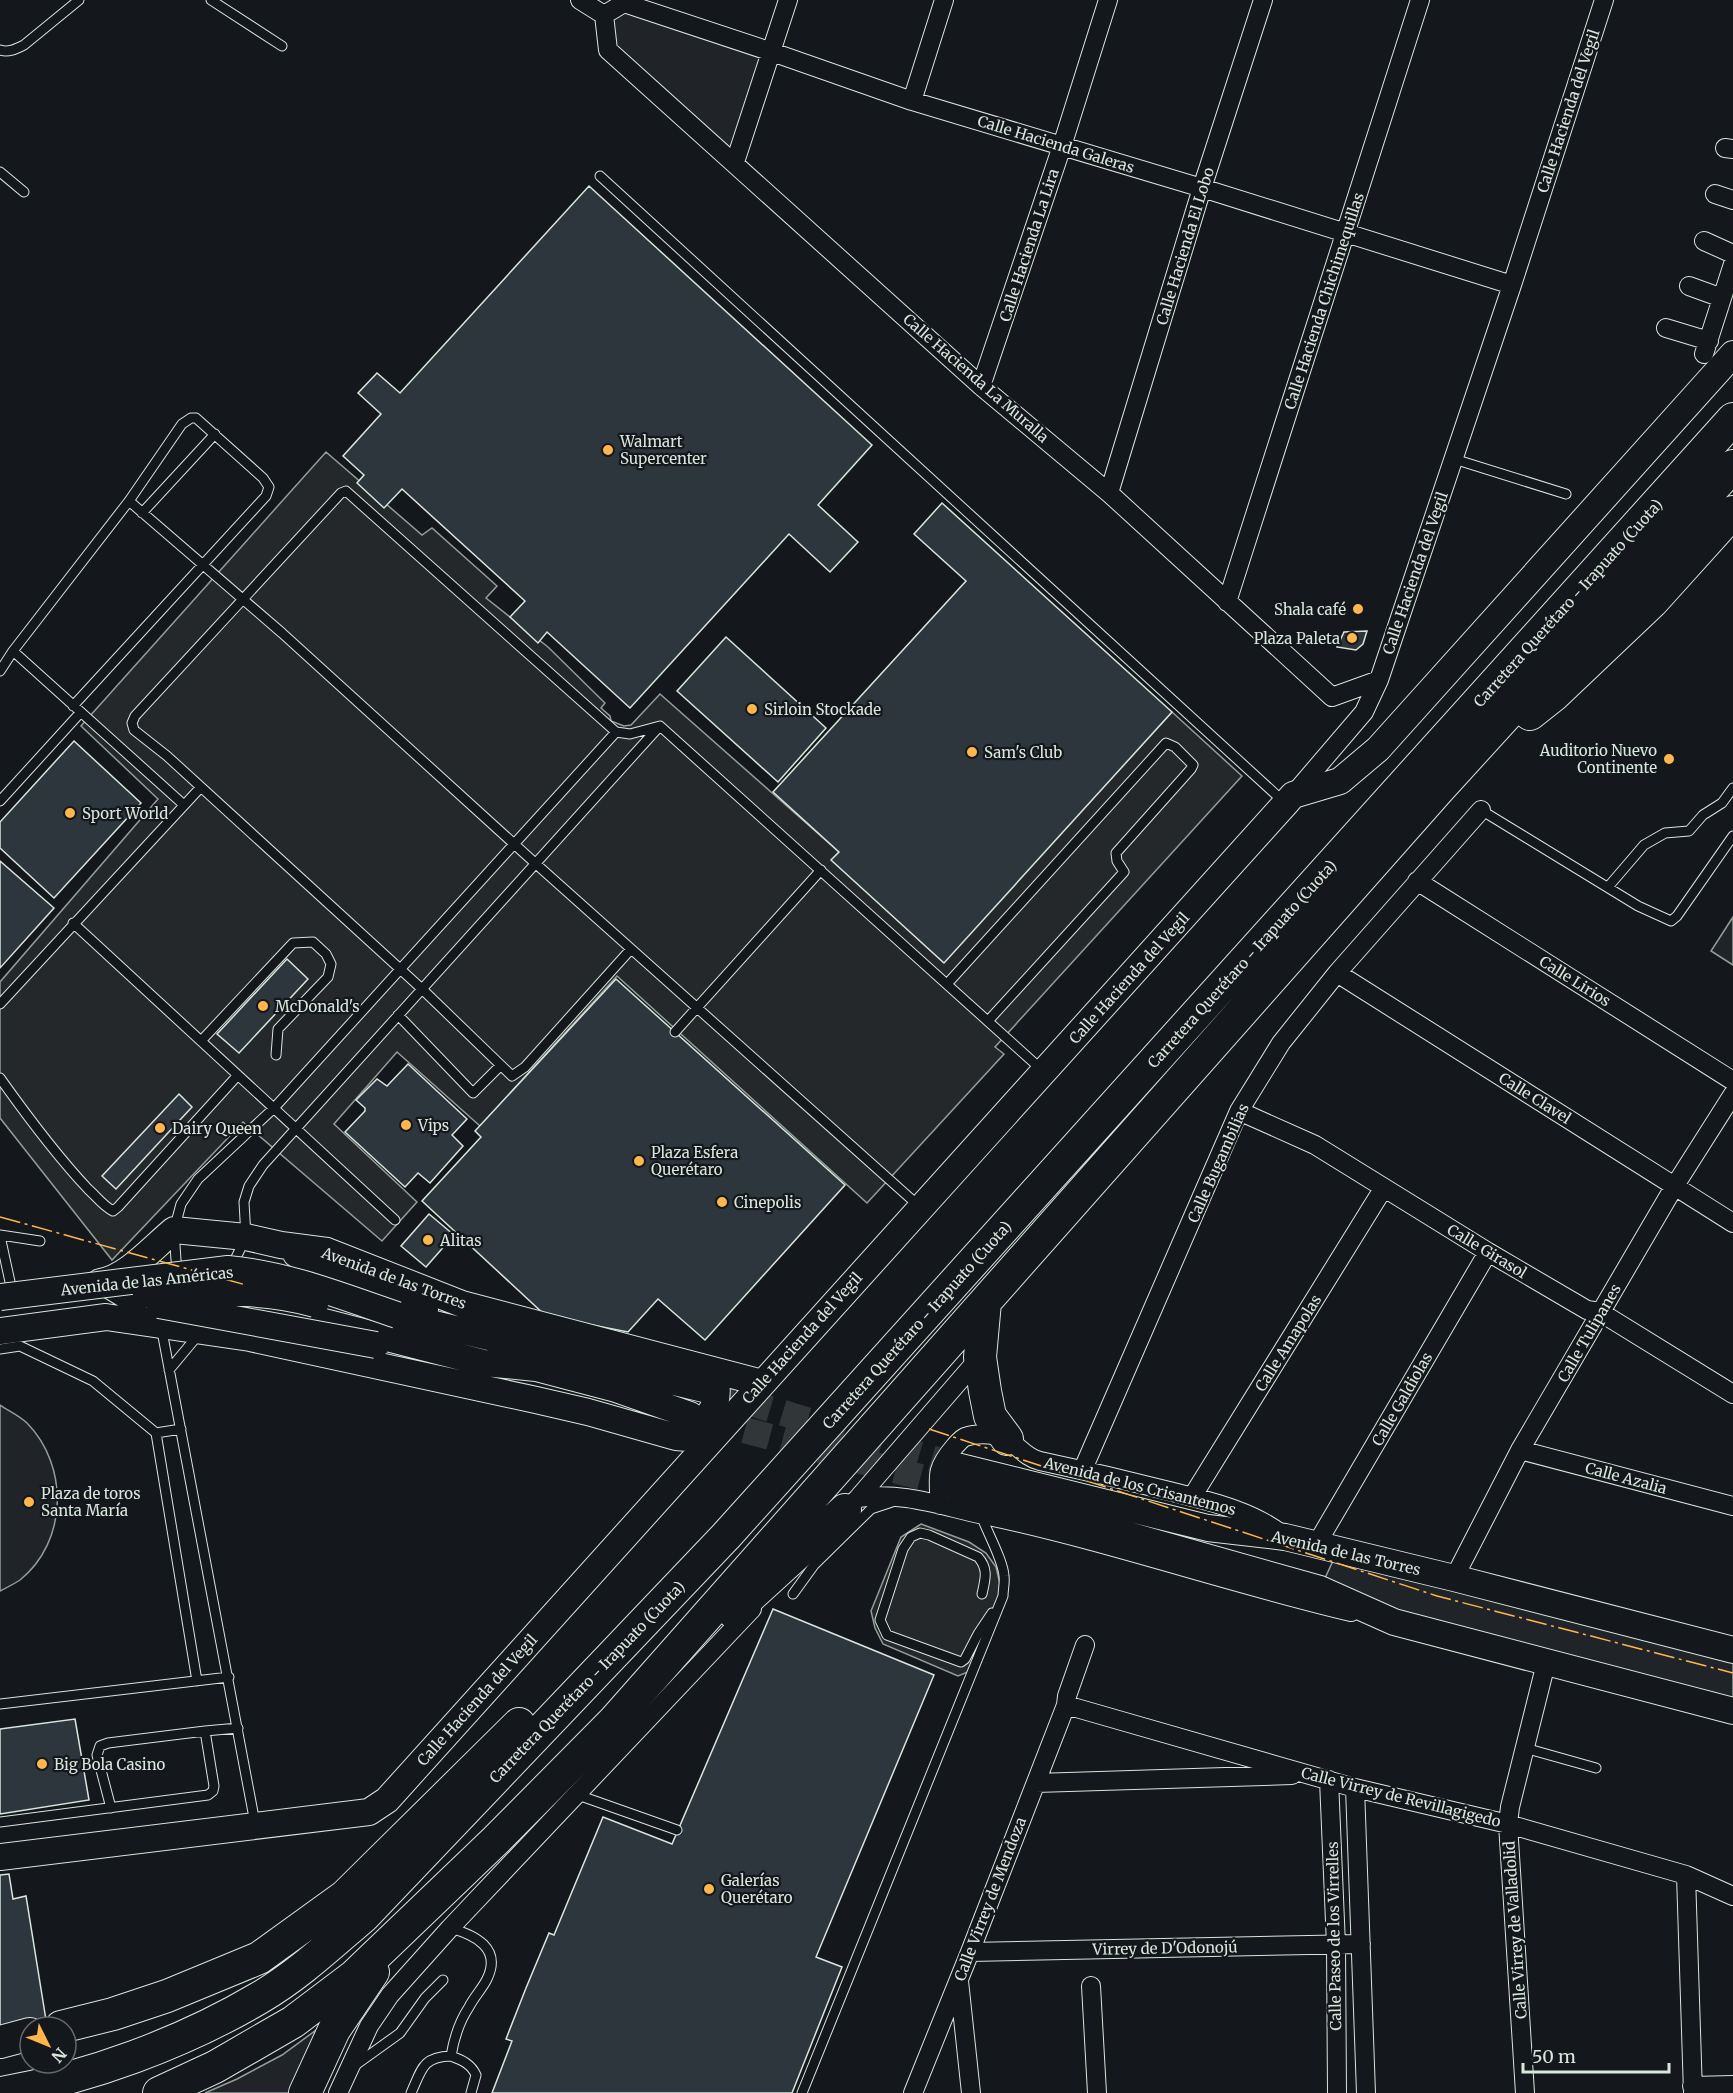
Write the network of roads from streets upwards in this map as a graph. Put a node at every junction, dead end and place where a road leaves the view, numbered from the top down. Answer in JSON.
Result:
{"nodes":[{"id":1,"x":580,"y":0,"type":"edge"},
{"id":2,"x":788,"y":0,"type":"edge"},
{"id":3,"x":944,"y":0,"type":"edge"},
{"id":4,"x":1108,"y":0,"type":"edge"},
{"id":5,"x":1263,"y":0,"type":"edge"},
{"id":6,"x":1420,"y":0,"type":"edge"},
{"id":7,"x":1604,"y":0,"type":"edge"},
{"id":8,"x":625,"y":2,"type":"edge"},
{"id":9,"x":604,"y":15,"type":"junction"},
{"id":10,"x":772,"y":52,"type":"junction"},
{"id":11,"x":912,"y":101,"type":"junction"},
{"id":12,"x":1062,"y":146,"type":"junction"},
{"id":13,"x":735,"y":162,"type":"junction"},
{"id":14,"x":1202,"y":188,"type":"junction"},
{"id":15,"x":1715,"y":194,"type":"dead end"},
{"id":16,"x":1733,"y":200,"type":"edge"},
{"id":17,"x":1346,"y":233,"type":"junction"},
{"id":18,"x":1704,"y":241,"type":"dead end"},
{"id":19,"x":1733,"y":254,"type":"edge"},
{"id":20,"x":1733,"y":264,"type":"edge"},
{"id":21,"x":1512,"y":285,"type":"junction"},
{"id":22,"x":1689,"y":286,"type":"dead end"},
{"id":23,"x":1722,"y":298,"type":"junction"},
{"id":24,"x":1666,"y":328,"type":"dead end"},
{"id":25,"x":1733,"y":354,"type":"edge"},
{"id":26,"x":981,"y":386,"type":"junction"},
{"id":27,"x":1733,"y":419,"type":"edge"},
{"id":28,"x":1733,"y":465,"type":"edge"},
{"id":29,"x":1109,"y":493,"type":"junction"},
{"id":30,"x":1733,"y":512,"type":"edge"},
{"id":31,"x":1227,"y":602,"type":"junction"},
{"id":32,"x":1379,"y":680,"type":"junction"},
{"id":33,"x":1439,"y":789,"type":"junction"},
{"id":34,"x":1290,"y":799,"type":"junction"},
{"id":35,"x":1481,"y":810,"type":"road end"},
{"id":36,"x":1417,"y":881,"type":"junction"},
{"id":37,"x":1337,"y":974,"type":"junction"},
{"id":38,"x":1733,"y":1081,"type":"edge"},
{"id":39,"x":1733,"y":1094,"type":"edge"},
{"id":40,"x":1239,"y":1112,"type":"junction"},
{"id":41,"x":1674,"y":1187,"type":"junction"},
{"id":42,"x":1383,"y":1189,"type":"junction"},
{"id":43,"x":1733,"y":1223,"type":"edge"},
{"id":44,"x":281,"y":1245,"type":"junction"},
{"id":45,"x":1488,"y":1252,"type":"junction"},
{"id":46,"x":100,"y":1288,"type":"junction"},
{"id":47,"x":3,"y":1297,"type":"edge"},
{"id":48,"x":984,"y":1302,"type":"junction"},
{"id":49,"x":1600,"y":1312,"type":"junction"},
{"id":50,"x":207,"y":1320,"type":"junction"},
{"id":51,"x":395,"y":1320,"type":"junction"},
{"id":52,"x":160,"y":1324,"type":"junction"},
{"id":53,"x":12,"y":1335,"type":"edge"},
{"id":54,"x":500,"y":1340,"type":"junction"},
{"id":55,"x":980,"y":1357,"type":"junction"},
{"id":56,"x":536,"y":1368,"type":"junction"},
{"id":57,"x":710,"y":1381,"type":"junction"},
{"id":58,"x":762,"y":1383,"type":"junction"},
{"id":59,"x":1733,"y":1394,"type":"edge"},
{"id":60,"x":536,"y":1400,"type":"junction"},
{"id":61,"x":690,"y":1415,"type":"tunnel mouth"},
{"id":62,"x":676,"y":1437,"type":"junction"},
{"id":63,"x":1007,"y":1439,"type":"junction"},
{"id":64,"x":711,"y":1440,"type":"junction"},
{"id":65,"x":1520,"y":1450,"type":"junction"},
{"id":66,"x":1083,"y":1469,"type":"junction"},
{"id":67,"x":950,"y":1486,"type":"junction"},
{"id":68,"x":1192,"y":1497,"type":"junction"},
{"id":69,"x":851,"y":1504,"type":"junction"},
{"id":70,"x":1733,"y":1506,"type":"edge"},
{"id":71,"x":726,"y":1536,"type":"junction"},
{"id":72,"x":1285,"y":1537,"type":"junction"},
{"id":73,"x":1316,"y":1545,"type":"junction"},
{"id":74,"x":1454,"y":1578,"type":"junction"},
{"id":75,"x":1394,"y":1622,"type":"junction"},
{"id":76,"x":1085,"y":1645,"type":"dead end"},
{"id":77,"x":1733,"y":1650,"type":"edge"},
{"id":78,"x":1546,"y":1663,"type":"junction"},
{"id":79,"x":1066,"y":1705,"type":"junction"},
{"id":80,"x":1733,"y":1711,"type":"edge"},
{"id":81,"x":613,"y":1722,"type":"junction"},
{"id":82,"x":1307,"y":1774,"type":"junction"},
{"id":83,"x":1329,"y":1780,"type":"junction"},
{"id":84,"x":1036,"y":1784,"type":"junction"},
{"id":85,"x":1355,"y":1788,"type":"junction"},
{"id":86,"x":1508,"y":1824,"type":"junction"},
{"id":87,"x":0,"y":1857,"type":"edge"},
{"id":88,"x":1686,"y":1875,"type":"junction"},
{"id":89,"x":1733,"y":1896,"type":"edge"},
{"id":90,"x":414,"y":1919,"type":"junction"},
{"id":91,"x":1361,"y":1944,"type":"junction"},
{"id":92,"x":1336,"y":1945,"type":"junction"},
{"id":93,"x":970,"y":1952,"type":"junction"},
{"id":94,"x":959,"y":1979,"type":"junction"},
{"id":95,"x":1091,"y":1986,"type":"dead end"},
{"id":96,"x":78,"y":2023,"type":"edge"},
{"id":97,"x":18,"y":2037,"type":"edge"},
{"id":98,"x":0,"y":2042,"type":"edge"},
{"id":99,"x":1733,"y":2085,"type":"edge"},
{"id":100,"x":1693,"y":2089,"type":"edge"},
{"id":101,"x":1,"y":2093,"type":"edge"},
{"id":102,"x":159,"y":2093,"type":"edge"},
{"id":103,"x":305,"y":2093,"type":"edge"},
{"id":104,"x":338,"y":2093,"type":"edge"},
{"id":105,"x":913,"y":2093,"type":"edge"},
{"id":106,"x":971,"y":2093,"type":"edge"},
{"id":107,"x":1097,"y":2093,"type":"edge"},
{"id":108,"x":1337,"y":2093,"type":"edge"},
{"id":109,"x":1366,"y":2093,"type":"edge"},
{"id":110,"x":1525,"y":2093,"type":"edge"}],
"edges":[{"from":1,"to":9,"type":"street"},
{"from":2,"to":10,"type":"street"},
{"from":3,"to":11,"type":"street"},
{"from":4,"to":12,"type":"street","name":"Calle Hacienda La Lira"},
{"from":5,"to":14,"type":"street","name":"Calle Hacienda El Lobo"},
{"from":6,"to":17,"type":"street","name":"Calle Hacienda Chichimequillas"},
{"from":7,"to":21,"type":"street","name":"Calle Hacienda del Vegil"},
{"from":8,"to":9,"type":"street","name":"Calle Hacienda Galeras"},
{"from":8,"to":10,"type":"street","name":"Calle Hacienda Galeras"},
{"from":9,"to":13,"type":"street","name":"Calle Hacienda La Muralla"},
{"from":10,"to":11,"type":"street","name":"Calle Hacienda Galeras"},
{"from":10,"to":13,"type":"street"},
{"from":11,"to":12,"type":"street","name":"Calle Hacienda Galeras"},
{"from":12,"to":14,"type":"street","name":"Calle Hacienda Galeras"},
{"from":12,"to":26,"type":"street","name":"Calle Hacienda La Lira"},
{"from":13,"to":26,"type":"street","name":"Calle Hacienda La Muralla"},
{"from":14,"to":17,"type":"street","name":"Calle Hacienda Galeras"},
{"from":14,"to":29,"type":"street","name":"Calle Hacienda El Lobo"},
{"from":15,"to":16,"type":"street"},
{"from":17,"to":21,"type":"street","name":"Calle Hacienda Galeras"},
{"from":17,"to":31,"type":"street","name":"Calle Hacienda Chichimequillas"},
{"from":18,"to":19,"type":"street"},
{"from":20,"to":23,"type":"street"},
{"from":21,"to":32,"type":"street","name":"Calle Hacienda del Vegil"},
{"from":22,"to":23,"type":"street"},
{"from":23,"to":24,"type":"street"},
{"from":25,"to":34,"type":"main road"},
{"from":26,"to":29,"type":"street","name":"Calle Hacienda La Muralla"},
{"from":27,"to":71,"type":"highway","name":"Carretera Querétaro - Irapuato (Cuota)"},
{"from":28,"to":33,"type":"highway","name":"Carretera Querétaro - Irapuato (Cuota)"},
{"from":29,"to":31,"type":"street","name":"Calle Hacienda La Muralla"},
{"from":30,"to":33,"type":"highway"},
{"from":31,"to":32,"type":"street","name":"Calle Hacienda La Muralla"},
{"from":32,"to":34,"type":"street","name":"Calle Hacienda del Vegil"},
{"from":33,"to":48,"type":"highway","name":"Carretera Querétaro - Irapuato (Cuota)"},
{"from":34,"to":58,"type":"main road","name":"Calle Hacienda del Vegil"},
{"from":35,"to":36,"type":"street","name":"Calle Bugambilias"},
{"from":36,"to":37,"type":"street","name":"Calle Bugambilias"},
{"from":36,"to":38,"type":"street","name":"Calle Lirios"},
{"from":37,"to":40,"type":"street","name":"Calle Bugambilias"},
{"from":37,"to":41,"type":"street","name":"Calle Clavel"},
{"from":39,"to":41,"type":"street","name":"Calle Tulipanes"},
{"from":40,"to":42,"type":"street","name":"Calle Girasol"},
{"from":40,"to":66,"type":"street","name":"Calle Bugambilias"},
{"from":41,"to":43,"type":"street","name":"Calle Clavel"},
{"from":41,"to":49,"type":"street","name":"Calle Tulipanes"},
{"from":42,"to":45,"type":"street","name":"Calle Girasol"},
{"from":42,"to":68,"type":"street","name":"Calle Amapolas"},
{"from":44,"to":46,"type":"main road","name":"Avenida de las Torres"},
{"from":44,"to":54,"type":"main road"},
{"from":44,"to":57,"type":"main road","name":"Avenida de las Torres"},
{"from":45,"to":49,"type":"street","name":"Calle Girasol"},
{"from":45,"to":73,"type":"street","name":"Calle Galdiolas"},
{"from":46,"to":47,"type":"main road","name":"Avenida de las Américas"},
{"from":46,"to":51,"type":"main road","name":"Avenida de las Américas","bridge":true},
{"from":46,"to":52,"type":"main road"},
{"from":46,"to":60,"type":"main road","bridge":true},
{"from":47,"to":51,"type":"main road","name":"Avenida de las Américas","bridge":true},
{"from":48,"to":55,"type":"highway"},
{"from":48,"to":81,"type":"highway","name":"Carretera Querétaro - Irapuato (Cuota)"},
{"from":49,"to":59,"type":"street","name":"Calle Girasol"},
{"from":49,"to":65,"type":"street","name":"Calle Tulipanes"},
{"from":50,"to":52,"type":"main road"},
{"from":50,"to":56,"type":"main road"},
{"from":50,"to":60,"type":"main road"},
{"from":51,"to":54,"type":"main road","name":"Avenida de las Torres"},
{"from":51,"to":56,"type":"main road"},
{"from":52,"to":53,"type":"main road"},
{"from":54,"to":57,"type":"main road","name":"Avenida de las Torres"},
{"from":55,"to":63,"type":"highway"},
{"from":55,"to":69,"type":"street"},
{"from":56,"to":61,"type":"main road"},
{"from":57,"to":58,"type":"main road","name":"Avenida de las Torres"},
{"from":57,"to":62,"type":"main road"},
{"from":58,"to":64,"type":"main road","name":"Calle Hacienda del Vegil"},
{"from":60,"to":62,"type":"main road"},
{"from":62,"to":64,"type":"main road"},
{"from":63,"to":66,"type":"street","name":"Avenida de los Crisantemos"},
{"from":63,"to":67,"type":"street"},
{"from":64,"to":87,"type":"main road","name":"Calle Hacienda del Vegil"},
{"from":65,"to":70,"type":"street","name":"Calle Azalia"},
{"from":65,"to":74,"type":"street","name":"Calle Tulipanes"},
{"from":66,"to":68,"type":"street","name":"Avenida de los Crisantemos"},
{"from":67,"to":69,"type":"street","name":"Avenida de las Torres"},
{"from":67,"to":72,"type":"main road","name":"Avenida de las Torres"},
{"from":67,"to":75,"type":"main road","name":"Avenida de las Torres"},
{"from":67,"to":75,"type":"street","name":"Avenida de las Torres"},
{"from":68,"to":72,"type":"street","name":"Avenida de los Crisantemos"},
{"from":69,"to":81,"type":"highway"},
{"from":69,"to":104,"type":"street"},
{"from":71,"to":96,"type":"highway"},
{"from":71,"to":101,"type":"highway","name":"Carretera Querétaro - Irapuato (Cuota)"},
{"from":72,"to":73,"type":"main road","name":"Avenida de las Torres"},
{"from":73,"to":74,"type":"main road","name":"Avenida de las Torres"},
{"from":74,"to":77,"type":"main road","name":"Avenida de las Torres"},
{"from":75,"to":78,"type":"main road","name":"Avenida de las Torres"},
{"from":76,"to":79,"type":"street","name":"Calle Virrey de Mendoza"},
{"from":78,"to":80,"type":"main road","name":"Avenida de las Torres"},
{"from":78,"to":86,"type":"street","name":"Calle Virrey de Valladolid"},
{"from":79,"to":82,"type":"street","name":"Calle Virrey de Revillagigedo"},
{"from":79,"to":84,"type":"street","name":"Calle Virrey de Mendoza"},
{"from":81,"to":90,"type":"highway","name":"Carretera Querétaro - Irapuato (Cuota)"},
{"from":82,"to":83,"type":"street","name":"Calle Virrey de Revillagigedo"},
{"from":82,"to":84,"type":"street"},
{"from":83,"to":85,"type":"street","name":"Calle Virrey de Revillagigedo"},
{"from":83,"to":92,"type":"street","name":"Calle Paseo de los Virrelles"},
{"from":84,"to":93,"type":"street","name":"Calle Virrey de Mendoza"},
{"from":85,"to":86,"type":"street","name":"Calle Virrey de Revillagigedo"},
{"from":85,"to":91,"type":"street","name":"Calle Paseo de los Virrelles"},
{"from":86,"to":88,"type":"street","name":"Calle Virrey de Revillagigedo"},
{"from":86,"to":110,"type":"street","name":"Calle Virrey de Valladolid"},
{"from":88,"to":89,"type":"street","name":"Calle Virrey de Revillagigedo"},
{"from":88,"to":100,"type":"street"},
{"from":90,"to":102,"type":"highway","name":"Carretera Querétaro - Irapuato (Cuota)"},
{"from":90,"to":103,"type":"highway"},
{"from":91,"to":92,"type":"street","name":"Virrey de D'Odonojú"},
{"from":91,"to":109,"type":"street","name":"Calle Paseo de los Virrelles"},
{"from":92,"to":93,"type":"street","name":"Virrey de D'Odonojú"},
{"from":92,"to":108,"type":"street","name":"Calle Paseo de los Virrelles"},
{"from":93,"to":94,"type":"street","name":"Calle Virrey de Mendoza"},
{"from":94,"to":105,"type":"street","name":"Calle Virrey de Mendoza"},
{"from":94,"to":106,"type":"street"},
{"from":95,"to":107,"type":"street"},
{"from":97,"to":98,"type":"highway"},
{"from":99,"to":100,"type":"street"}]}
